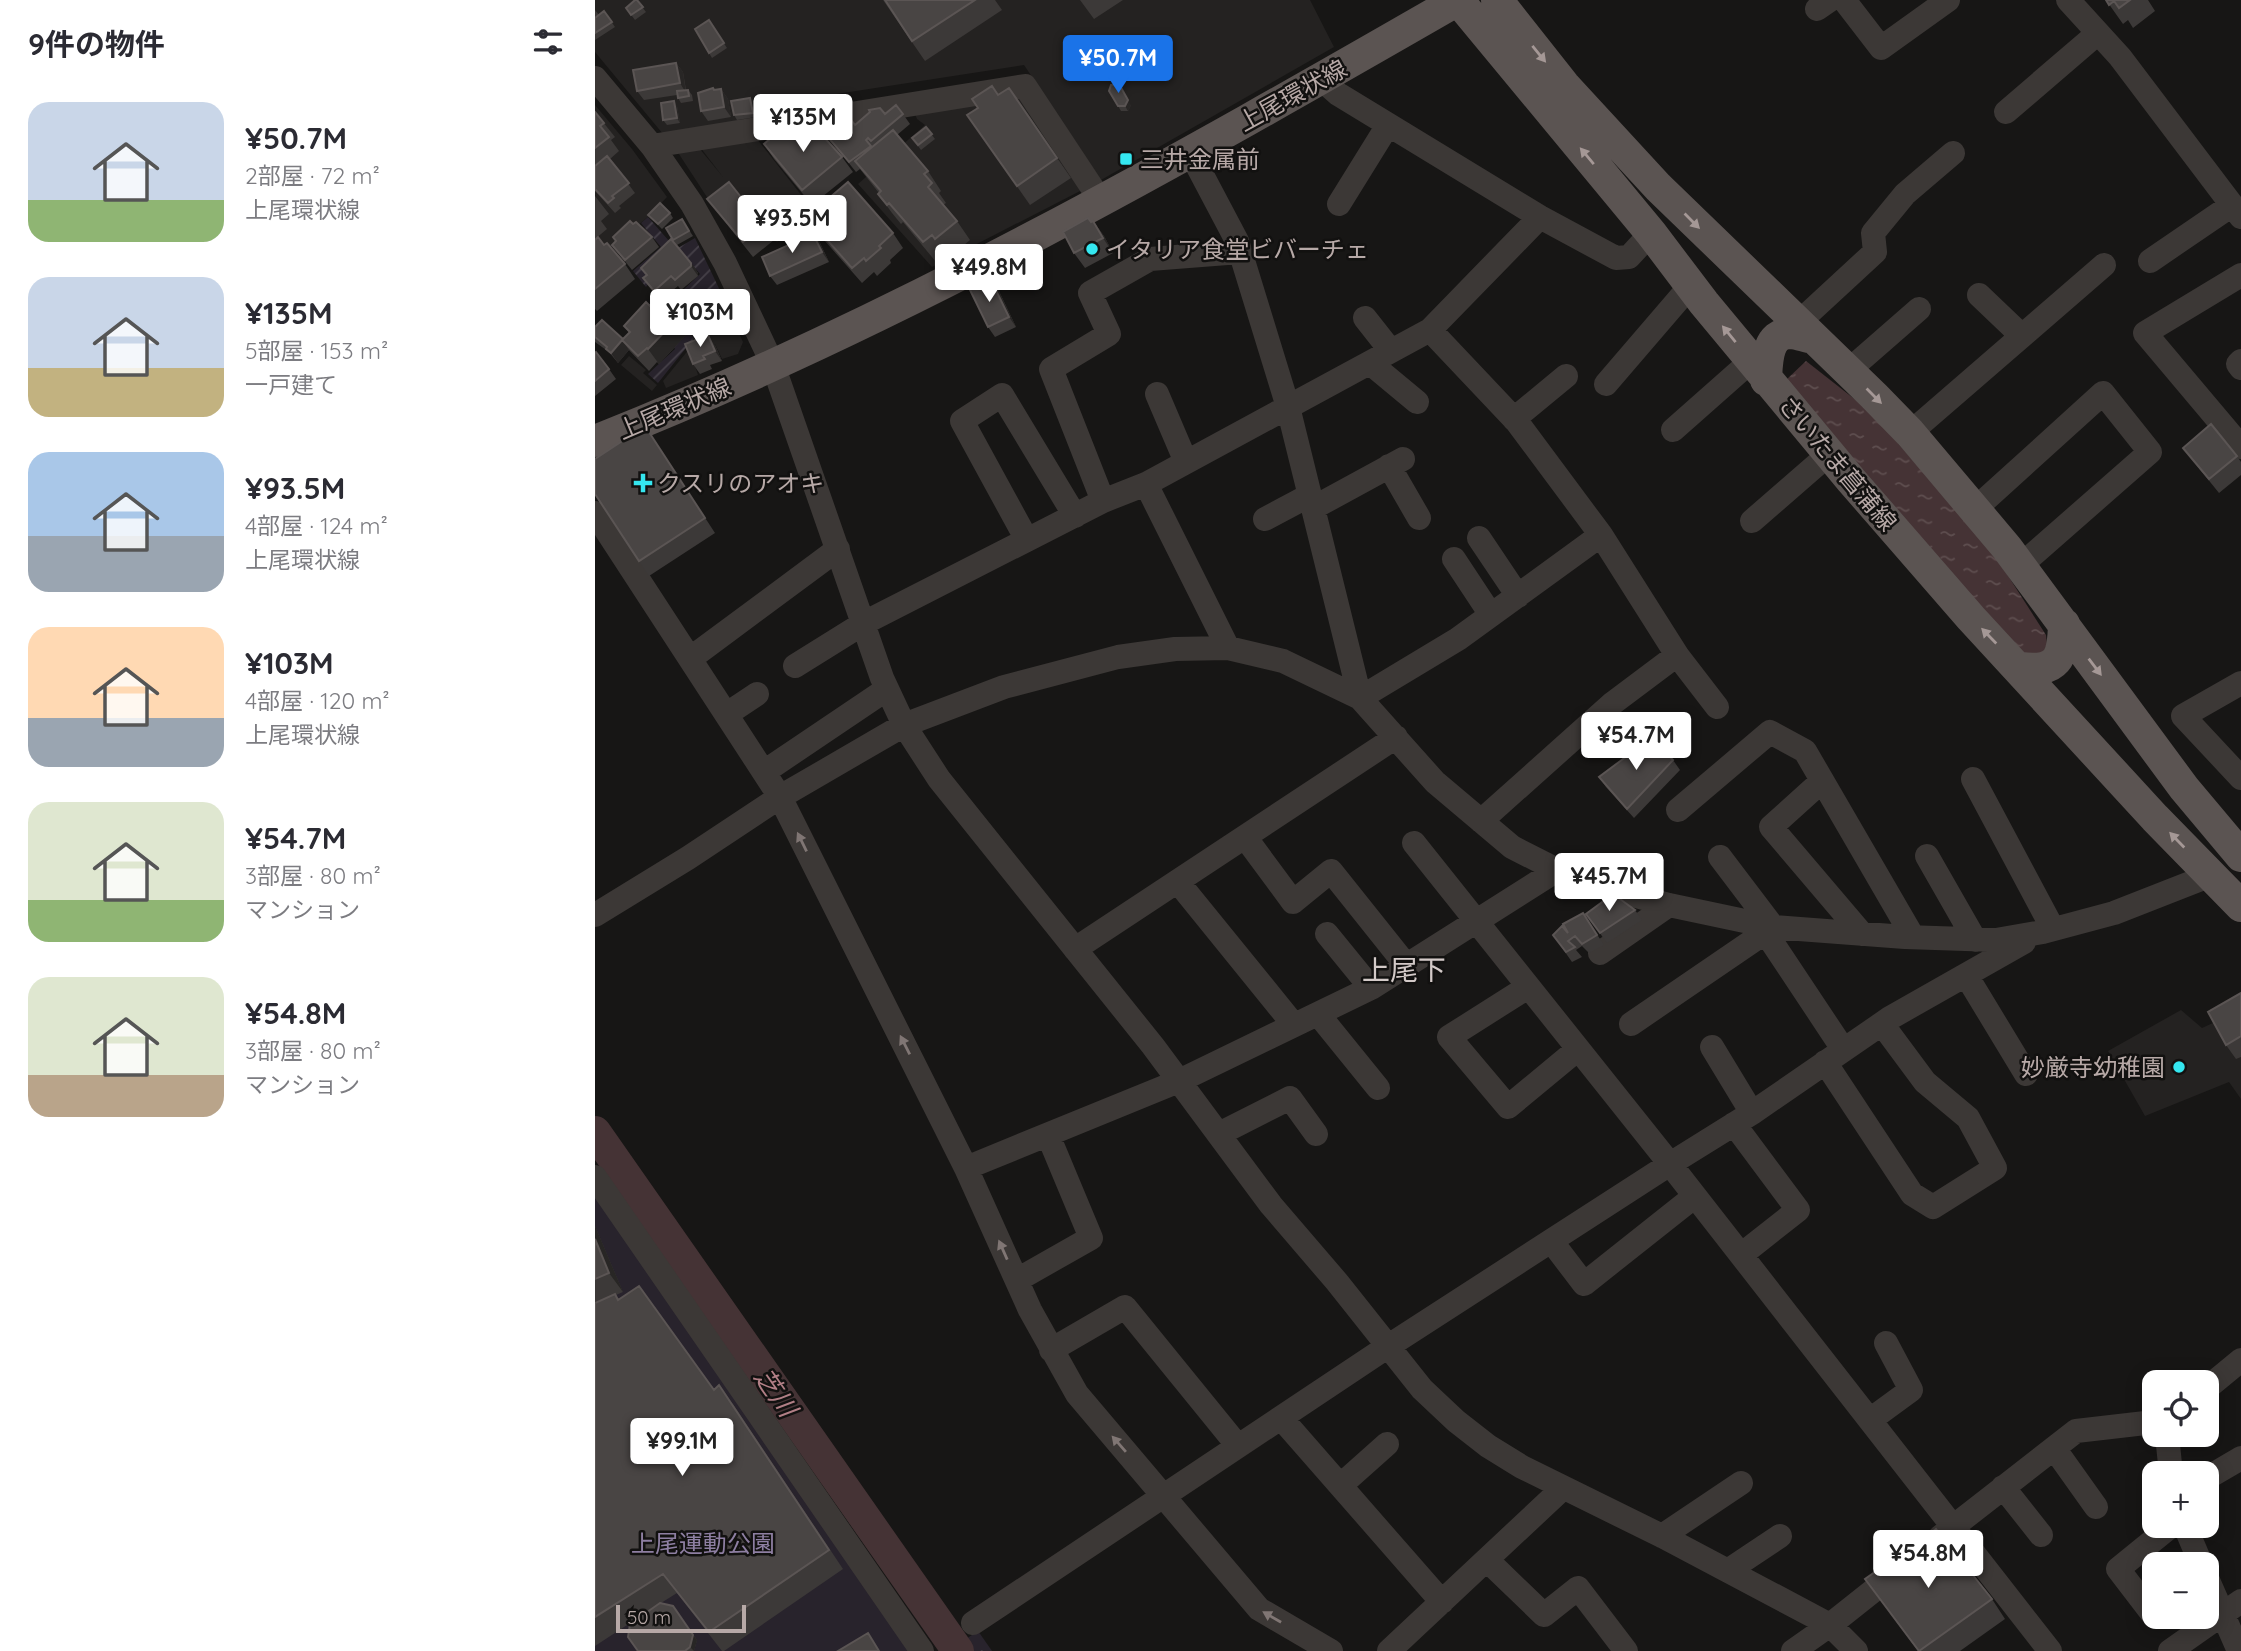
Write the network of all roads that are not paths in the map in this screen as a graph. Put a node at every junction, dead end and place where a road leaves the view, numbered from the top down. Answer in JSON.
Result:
{"nodes":[{"id":1,"x":1458,"y":0,"type":"edge"},
{"id":2,"x":1496,"y":0,"type":"edge"},
{"id":3,"x":1844,"y":0,"type":"edge"},
{"id":4,"x":1948,"y":0,"type":"edge"},
{"id":5,"x":2068,"y":0,"type":"edge"},
{"id":6,"x":2098,"y":33,"type":"junction"},
{"id":7,"x":595,"y":78,"type":"edge"},
{"id":8,"x":1321,"y":79,"type":"junction"},
{"id":9,"x":2007,"y":112,"type":"dead end"},
{"id":10,"x":1388,"y":125,"type":"junction"},
{"id":11,"x":652,"y":146,"type":"junction"},
{"id":12,"x":1190,"y":152,"type":"junction"},
{"id":13,"x":1953,"y":153,"type":"dead end"},
{"id":14,"x":1101,"y":201,"type":"junction"},
{"id":15,"x":1339,"y":204,"type":"dead end"},
{"id":16,"x":2236,"y":211,"type":"edge"},
{"id":17,"x":1540,"y":218,"type":"junction"},
{"id":18,"x":1651,"y":233,"type":"junction"},
{"id":19,"x":1240,"y":252,"type":"junction"},
{"id":20,"x":2150,"y":261,"type":"dead end"},
{"id":21,"x":2104,"y":265,"type":"dead end"},
{"id":22,"x":2241,"y":275,"type":"edge"},
{"id":23,"x":1691,"y":285,"type":"junction"},
{"id":24,"x":1979,"y":295,"type":"dead end"},
{"id":25,"x":1919,"y":309,"type":"dead end"},
{"id":26,"x":1364,"y":318,"type":"dead end"},
{"id":27,"x":1430,"y":331,"type":"junction"},
{"id":28,"x":1805,"y":331,"type":"junction"},
{"id":29,"x":2022,"y":336,"type":"junction"},
{"id":30,"x":1381,"y":357,"type":"junction"},
{"id":31,"x":2241,"y":361,"type":"edge"},
{"id":32,"x":773,"y":365,"type":"junction"},
{"id":33,"x":2241,"y":368,"type":"edge"},
{"id":34,"x":1759,"y":370,"type":"junction"},
{"id":35,"x":1848,"y":371,"type":"junction"},
{"id":36,"x":1566,"y":376,"type":"dead end"},
{"id":37,"x":1606,"y":384,"type":"dead end"},
{"id":38,"x":1157,"y":394,"type":"dead end"},
{"id":39,"x":1417,"y":402,"type":"dead end"},
{"id":40,"x":1288,"y":407,"type":"junction"},
{"id":41,"x":1514,"y":419,"type":"junction"},
{"id":42,"x":1673,"y":430,"type":"dead end"},
{"id":43,"x":1910,"y":433,"type":"junction"},
{"id":44,"x":595,"y":441,"type":"edge"},
{"id":45,"x":2241,"y":447,"type":"edge"},
{"id":46,"x":1829,"y":454,"type":"junction"},
{"id":47,"x":1186,"y":462,"type":"junction"},
{"id":48,"x":1146,"y":484,"type":"junction"},
{"id":49,"x":1103,"y":501,"type":"junction"},
{"id":50,"x":1311,"y":502,"type":"junction"},
{"id":51,"x":1974,"y":510,"type":"junction"},
{"id":52,"x":595,"y":513,"type":"edge"},
{"id":53,"x":1075,"y":516,"type":"junction"},
{"id":54,"x":1419,"y":518,"type":"dead end"},
{"id":55,"x":1265,"y":519,"type":"dead end"},
{"id":56,"x":1752,"y":521,"type":"dead end"},
{"id":57,"x":1601,"y":535,"type":"junction"},
{"id":58,"x":1479,"y":538,"type":"dead end"},
{"id":59,"x":1027,"y":540,"type":"junction"},
{"id":60,"x":838,"y":549,"type":"junction"},
{"id":61,"x":1454,"y":559,"type":"dead end"},
{"id":62,"x":2020,"y":565,"type":"junction"},
{"id":63,"x":1518,"y":596,"type":"junction"},
{"id":64,"x":1491,"y":615,"type":"junction"},
{"id":65,"x":864,"y":623,"type":"junction"},
{"id":66,"x":2064,"y":624,"type":"junction"},
{"id":67,"x":1228,"y":648,"type":"junction"},
{"id":68,"x":1677,"y":655,"type":"junction"},
{"id":69,"x":691,"y":658,"type":"junction"},
{"id":70,"x":795,"y":666,"type":"dead end"},
{"id":71,"x":2020,"y":668,"type":"junction"},
{"id":72,"x":2241,"y":683,"type":"edge"},
{"id":73,"x":887,"y":689,"type":"junction"},
{"id":74,"x":757,"y":694,"type":"dead end"},
{"id":75,"x":1360,"y":698,"type":"junction"},
{"id":76,"x":1717,"y":707,"type":"dead end"},
{"id":77,"x":727,"y":714,"type":"junction"},
{"id":78,"x":904,"y":725,"type":"junction"},
{"id":79,"x":1396,"y":737,"type":"junction"},
{"id":80,"x":764,"y":772,"type":"junction"},
{"id":81,"x":2241,"y":778,"type":"edge"},
{"id":82,"x":1973,"y":779,"type":"dead end"},
{"id":83,"x":1822,"y":781,"type":"junction"},
{"id":84,"x":780,"y":797,"type":"junction"},
{"id":85,"x":1678,"y":810,"type":"dead end"},
{"id":86,"x":1481,"y":821,"type":"junction"},
{"id":87,"x":1245,"y":837,"type":"junction"},
{"id":88,"x":1414,"y":843,"type":"dead end"},
{"id":89,"x":1927,"y":856,"type":"dead end"},
{"id":90,"x":2241,"y":856,"type":"edge"},
{"id":91,"x":1720,"y":857,"type":"dead end"},
{"id":92,"x":1557,"y":870,"type":"junction"},
{"id":93,"x":2211,"y":875,"type":"junction"},
{"id":94,"x":1178,"y":882,"type":"junction"},
{"id":95,"x":1669,"y":905,"type":"junction"},
{"id":96,"x":2241,"y":906,"type":"edge"},
{"id":97,"x":598,"y":907,"type":"edge"},
{"id":98,"x":1477,"y":922,"type":"junction"},
{"id":99,"x":1769,"y":930,"type":"junction"},
{"id":100,"x":2048,"y":931,"type":"junction"},
{"id":101,"x":1327,"y":934,"type":"dead end"},
{"id":102,"x":1862,"y":934,"type":"junction"},
{"id":103,"x":1913,"y":937,"type":"junction"},
{"id":104,"x":1975,"y":940,"type":"junction"},
{"id":105,"x":1075,"y":949,"type":"junction"},
{"id":106,"x":1600,"y":953,"type":"dead end"},
{"id":107,"x":1406,"y":965,"type":"junction"},
{"id":108,"x":1966,"y":975,"type":"junction"},
{"id":109,"x":1528,"y":987,"type":"junction"},
{"id":110,"x":1371,"y":988,"type":"junction"},
{"id":111,"x":1318,"y":1014,"type":"junction"},
{"id":112,"x":1630,"y":1024,"type":"dead end"},
{"id":113,"x":1882,"y":1024,"type":"junction"},
{"id":114,"x":1294,"y":1025,"type":"junction"},
{"id":115,"x":1712,"y":1047,"type":"dead end"},
{"id":116,"x":1578,"y":1049,"type":"junction"},
{"id":117,"x":1834,"y":1056,"type":"junction"},
{"id":118,"x":2026,"y":1074,"type":"dead end"},
{"id":119,"x":1179,"y":1081,"type":"junction"},
{"id":120,"x":1378,"y":1088,"type":"dead end"},
{"id":121,"x":1743,"y":1119,"type":"junction"},
{"id":122,"x":1316,"y":1133,"type":"dead end"},
{"id":123,"x":1219,"y":1134,"type":"junction"},
{"id":124,"x":1048,"y":1135,"type":"junction"},
{"id":125,"x":1670,"y":1164,"type":"junction"},
{"id":126,"x":966,"y":1168,"type":"junction"},
{"id":127,"x":595,"y":1177,"type":"edge"},
{"id":128,"x":1695,"y":1196,"type":"junction"},
{"id":129,"x":1552,"y":1242,"type":"junction"},
{"id":130,"x":1741,"y":1255,"type":"junction"},
{"id":131,"x":1017,"y":1280,"type":"junction"},
{"id":132,"x":1886,"y":1343,"type":"dead end"},
{"id":133,"x":1387,"y":1348,"type":"junction"},
{"id":134,"x":1051,"y":1350,"type":"junction"},
{"id":135,"x":2241,"y":1360,"type":"edge"},
{"id":136,"x":2219,"y":1378,"type":"edge"},
{"id":137,"x":1282,"y":1419,"type":"junction"},
{"id":138,"x":1870,"y":1420,"type":"junction"},
{"id":139,"x":2142,"y":1423,"type":"edge"},
{"id":140,"x":1387,"y":1444,"type":"dead end"},
{"id":141,"x":1238,"y":1446,"type":"junction"},
{"id":142,"x":2054,"y":1448,"type":"junction"},
{"id":143,"x":2241,"y":1458,"type":"edge"},
{"id":144,"x":2219,"y":1471,"type":"edge"},
{"id":145,"x":1741,"y":1483,"type":"dead end"},
{"id":146,"x":1341,"y":1485,"type":"junction"},
{"id":147,"x":2003,"y":1487,"type":"junction"},
{"id":148,"x":1563,"y":1489,"type":"junction"},
{"id":149,"x":1163,"y":1496,"type":"junction"},
{"id":150,"x":2096,"y":1507,"type":"dead end"},
{"id":151,"x":1952,"y":1527,"type":"junction"},
{"id":152,"x":2041,"y":1535,"type":"dead end"},
{"id":153,"x":1662,"y":1536,"type":"junction"},
{"id":154,"x":1780,"y":1536,"type":"dead end"},
{"id":155,"x":2156,"y":1538,"type":"edge"},
{"id":156,"x":1487,"y":1560,"type":"junction"},
{"id":157,"x":1729,"y":1570,"type":"junction"},
{"id":158,"x":2219,"y":1593,"type":"edge"},
{"id":159,"x":2142,"y":1600,"type":"edge"},
{"id":160,"x":1442,"y":1602,"type":"junction"},
{"id":161,"x":2231,"y":1608,"type":"edge"},
{"id":162,"x":973,"y":1623,"type":"dead end"},
{"id":163,"x":1831,"y":1625,"type":"junction"},
{"id":164,"x":2162,"y":1629,"type":"edge"},
{"id":165,"x":2173,"y":1648,"type":"edge"},
{"id":166,"x":922,"y":1651,"type":"edge"},
{"id":167,"x":1331,"y":1651,"type":"edge"},
{"id":168,"x":1389,"y":1651,"type":"edge"},
{"id":169,"x":1626,"y":1651,"type":"edge"},
{"id":170,"x":1793,"y":1651,"type":"edge"},
{"id":171,"x":1856,"y":1651,"type":"edge"},
{"id":172,"x":2050,"y":1651,"type":"edge"},
{"id":173,"x":2239,"y":1651,"type":"edge"}],
"edges":[{"from":1,"to":8,"type":"main road","name":"上尾環状線"},
{"from":18,"to":1,"type":"main road","name":"さいたま菖蒲線","one_way":true},
{"from":2,"to":28,"type":"main road","one_way":true},
{"from":3,"to":4,"type":"street"},
{"from":5,"to":6,"type":"street"},
{"from":6,"to":9,"type":"street"},
{"from":6,"to":16,"type":"street"},
{"from":7,"to":11,"type":"street"},
{"from":8,"to":10,"type":"street"},
{"from":8,"to":12,"type":"main road","name":"上尾環状線"},
{"from":10,"to":15,"type":"street"},
{"from":10,"to":17,"type":"street"},
{"from":11,"to":14,"type":"street"},
{"from":11,"to":32,"type":"street"},
{"from":12,"to":14,"type":"main road","name":"上尾環状線"},
{"from":12,"to":19,"type":"street"},
{"from":13,"to":28,"type":"street"},
{"from":14,"to":32,"type":"main road","name":"上尾環状線"},
{"from":16,"to":20,"type":"street"},
{"from":17,"to":18,"type":"street"},
{"from":17,"to":27,"type":"street"},
{"from":18,"to":23,"type":"main road","name":"さいたま菖蒲線"},
{"from":19,"to":40,"type":"street"},
{"from":19,"to":49,"type":"street"},
{"from":21,"to":29,"type":"street"},
{"from":22,"to":45,"type":"street"},
{"from":34,"to":23,"type":"main road","name":"さいたま菖蒲線","one_way":true},
{"from":23,"to":37,"type":"street"},
{"from":24,"to":29,"type":"street"},
{"from":25,"to":35,"type":"street"},
{"from":26,"to":30,"type":"street"},
{"from":27,"to":30,"type":"street"},
{"from":27,"to":41,"type":"street"},
{"from":28,"to":34,"type":"main road"},
{"from":28,"to":35,"type":"main road"},
{"from":29,"to":43,"type":"street"},
{"from":30,"to":39,"type":"street"},
{"from":30,"to":40,"type":"street"},
{"from":31,"to":33,"type":"street"},
{"from":32,"to":44,"type":"main road","name":"上尾環状線"},
{"from":32,"to":60,"type":"street"},
{"from":34,"to":42,"type":"street"},
{"from":34,"to":46,"type":"main road","name":"さいたま菖蒲線"},
{"from":35,"to":43,"type":"main road","one_way":true},
{"from":36,"to":41,"type":"street"},
{"from":38,"to":47,"type":"street"},
{"from":40,"to":47,"type":"street"},
{"from":40,"to":50,"type":"street"},
{"from":41,"to":57,"type":"street"},
{"from":43,"to":51,"type":"main road"},
{"from":46,"to":56,"type":"street"},
{"from":71,"to":46,"type":"main road","name":"さいたま菖蒲線","one_way":true},
{"from":47,"to":48,"type":"street"},
{"from":48,"to":49,"type":"street"},
{"from":48,"to":67,"type":"street"},
{"from":49,"to":53,"type":"street"},
{"from":50,"to":54,"type":"street"},
{"from":50,"to":55,"type":"street"},
{"from":50,"to":75,"type":"street"},
{"from":51,"to":62,"type":"main road"},
{"from":51,"to":62,"type":"street"},
{"from":52,"to":69,"type":"street"},
{"from":53,"to":59,"type":"street"},
{"from":53,"to":59,"type":"street"},
{"from":57,"to":63,"type":"street"},
{"from":57,"to":68,"type":"street"},
{"from":58,"to":63,"type":"street"},
{"from":59,"to":65,"type":"street"},
{"from":60,"to":65,"type":"street"},
{"from":60,"to":69,"type":"street"},
{"from":61,"to":64,"type":"street"},
{"from":62,"to":66,"type":"main road"},
{"from":63,"to":64,"type":"street"},
{"from":64,"to":75,"type":"street"},
{"from":65,"to":70,"type":"street"},
{"from":65,"to":73,"type":"street"},
{"from":66,"to":71,"type":"main road"},
{"from":66,"to":90,"type":"main road","one_way":true},
{"from":67,"to":75,"type":"street"},
{"from":67,"to":78,"type":"street"},
{"from":68,"to":76,"type":"street"},
{"from":68,"to":86,"type":"street"},
{"from":69,"to":77,"type":"street"},
{"from":93,"to":71,"type":"main road","name":"さいたま菖蒲線","one_way":true},
{"from":72,"to":81,"type":"street"},
{"from":73,"to":78,"type":"street"},
{"from":73,"to":80,"type":"street"},
{"from":74,"to":77,"type":"street"},
{"from":75,"to":79,"type":"street"},
{"from":77,"to":80,"type":"street"},
{"from":78,"to":84,"type":"street"},
{"from":78,"to":105,"type":"street"},
{"from":79,"to":86,"type":"street"},
{"from":79,"to":87,"type":"street"},
{"from":80,"to":84,"type":"street"},
{"from":82,"to":100,"type":"street"},
{"from":83,"to":85,"type":"street"},
{"from":83,"to":102,"type":"street"},
{"from":83,"to":103,"type":"street"},
{"from":84,"to":97,"type":"street"},
{"from":126,"to":84,"type":"street","one_way":true},
{"from":86,"to":92,"type":"street"},
{"from":87,"to":94,"type":"street"},
{"from":87,"to":107,"type":"street"},
{"from":88,"to":98,"type":"street"},
{"from":89,"to":104,"type":"street"},
{"from":91,"to":99,"type":"street"},
{"from":92,"to":95,"type":"street"},
{"from":92,"to":98,"type":"street"},
{"from":93,"to":96,"type":"main road","name":"さいたま菖蒲線"},
{"from":93,"to":100,"type":"street"},
{"from":94,"to":105,"type":"street"},
{"from":94,"to":114,"type":"street"},
{"from":95,"to":99,"type":"street"},
{"from":95,"to":106,"type":"street"},
{"from":98,"to":107,"type":"street"},
{"from":98,"to":109,"type":"street"},
{"from":99,"to":102,"type":"street"},
{"from":99,"to":112,"type":"street"},
{"from":99,"to":117,"type":"street"},
{"from":100,"to":104,"type":"street"},
{"from":100,"to":108,"type":"street"},
{"from":101,"to":110,"type":"street"},
{"from":102,"to":103,"type":"street"},
{"from":103,"to":104,"type":"street"},
{"from":105,"to":119,"type":"street"},
{"from":107,"to":110,"type":"street"},
{"from":108,"to":113,"type":"street"},
{"from":108,"to":118,"type":"street"},
{"from":109,"to":116,"type":"street"},
{"from":109,"to":116,"type":"street"},
{"from":110,"to":111,"type":"street"},
{"from":111,"to":114,"type":"street"},
{"from":111,"to":120,"type":"street"},
{"from":113,"to":117,"type":"street"},
{"from":113,"to":117,"type":"street"},
{"from":114,"to":119,"type":"street"},
{"from":115,"to":121,"type":"street"},
{"from":116,"to":125,"type":"street"},
{"from":117,"to":121,"type":"street"},
{"from":119,"to":123,"type":"street"},
{"from":119,"to":124,"type":"street"},
{"from":121,"to":125,"type":"street"},
{"from":121,"to":130,"type":"street"},
{"from":122,"to":123,"type":"street"},
{"from":123,"to":133,"type":"street"},
{"from":124,"to":126,"type":"street"},
{"from":124,"to":131,"type":"street"},
{"from":125,"to":128,"type":"street"},
{"from":125,"to":129,"type":"street"},
{"from":131,"to":126,"type":"street","one_way":true},
{"from":127,"to":166,"type":"street"},
{"from":128,"to":129,"type":"street"},
{"from":128,"to":130,"type":"street"},
{"from":129,"to":133,"type":"street"},
{"from":130,"to":138,"type":"street"},
{"from":131,"to":134,"type":"street"},
{"from":132,"to":138,"type":"street"},
{"from":133,"to":137,"type":"street"},
{"from":133,"to":148,"type":"street"},
{"from":134,"to":141,"type":"street"},
{"from":149,"to":134,"type":"street","one_way":true},
{"from":135,"to":136,"type":"street"},
{"from":137,"to":141,"type":"street"},
{"from":137,"to":146,"type":"street"},
{"from":138,"to":151,"type":"street"},
{"from":139,"to":142,"type":"street"},
{"from":140,"to":146,"type":"street"},
{"from":141,"to":149,"type":"street"},
{"from":142,"to":147,"type":"street"},
{"from":142,"to":150,"type":"street"},
{"from":143,"to":144,"type":"street"},
{"from":145,"to":153,"type":"street"},
{"from":146,"to":160,"type":"street"},
{"from":147,"to":151,"type":"street"},
{"from":147,"to":152,"type":"street"},
{"from":148,"to":153,"type":"street"},
{"from":148,"to":156,"type":"street"},
{"from":149,"to":162,"type":"street"},
{"from":167,"to":149,"type":"street","one_way":true},
{"from":151,"to":163,"type":"street"},
{"from":151,"to":172,"type":"street"},
{"from":153,"to":157,"type":"street"},
{"from":154,"to":157,"type":"street"},
{"from":155,"to":159,"type":"street"},
{"from":156,"to":160,"type":"street"},
{"from":156,"to":169,"type":"street"},
{"from":157,"to":163,"type":"street"},
{"from":158,"to":161,"type":"street"},
{"from":160,"to":168,"type":"street"},
{"from":161,"to":165,"type":"street"},
{"from":161,"to":173,"type":"street"},
{"from":163,"to":170,"type":"street"},
{"from":163,"to":171,"type":"street"},
{"from":164,"to":165,"type":"street"}]}
